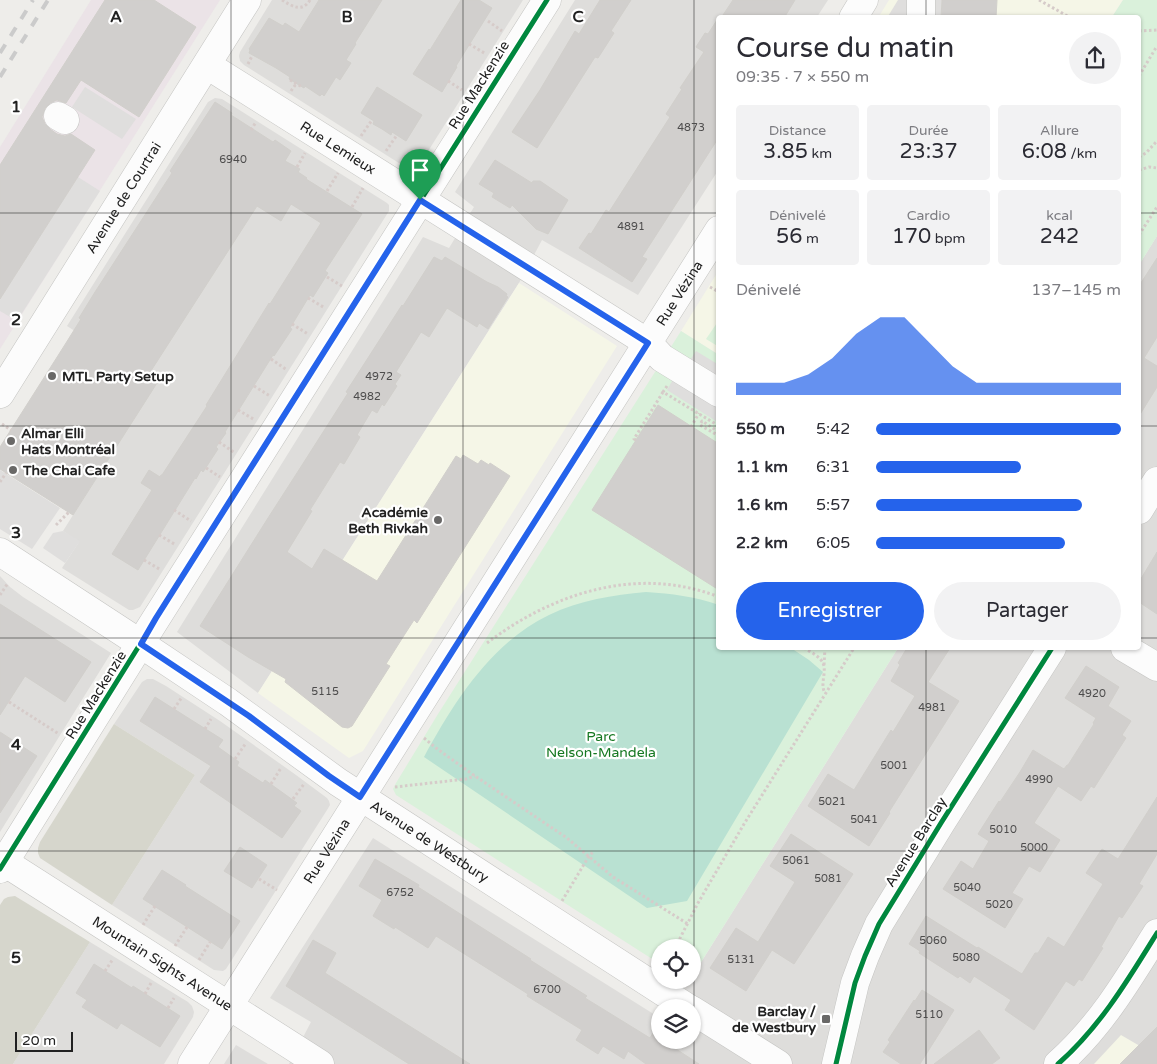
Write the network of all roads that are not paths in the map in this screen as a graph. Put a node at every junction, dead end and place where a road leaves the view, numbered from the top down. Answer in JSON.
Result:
{"nodes":[{"id":1,"x":247,"y":0,"type":"edge"},
{"id":2,"x":547,"y":0,"type":"edge"},
{"id":3,"x":864,"y":0,"type":"edge"},
{"id":4,"x":921,"y":0,"type":"edge"},
{"id":5,"x":854,"y":15,"type":"edge"},
{"id":6,"x":921,"y":15,"type":"edge"},
{"id":7,"x":207,"y":65,"type":"junction"},
{"id":8,"x":420,"y":200,"type":"junction"},
{"id":9,"x":716,"y":235,"type":"edge"},
{"id":10,"x":648,"y":343,"type":"junction"},
{"id":11,"x":716,"y":392,"type":"edge"},
{"id":12,"x":0,"y":394,"type":"edge"},
{"id":13,"x":1157,"y":480,"type":"edge"},
{"id":14,"x":1141,"y":507,"type":"edge"},
{"id":15,"x":0,"y":552,"type":"edge"},
{"id":16,"x":141,"y":644,"type":"junction"},
{"id":17,"x":1051,"y":650,"type":"edge"},
{"id":18,"x":1128,"y":650,"type":"edge"},
{"id":19,"x":1157,"y":667,"type":"edge"},
{"id":20,"x":360,"y":797,"type":"junction"},
{"id":21,"x":2,"y":866,"type":"edge"},
{"id":22,"x":1157,"y":932,"type":"edge"},
{"id":23,"x":674,"y":999,"type":"edge"},
{"id":24,"x":229,"y":1005,"type":"junction"},
{"id":25,"x":701,"y":1016,"type":"edge"},
{"id":26,"x":192,"y":1064,"type":"edge"},
{"id":27,"x":320,"y":1064,"type":"edge"},
{"id":28,"x":778,"y":1064,"type":"edge"},
{"id":29,"x":836,"y":1064,"type":"edge"},
{"id":30,"x":1058,"y":1064,"type":"edge"}],
"edges":[{"from":1,"to":7,"type":"street","name":"Avenue de Courtrai"},
{"from":2,"to":8,"type":"street","name":"Rue Mackenzie"},
{"from":3,"to":5,"type":"street"},
{"from":4,"to":6,"type":"street"},
{"from":7,"to":8,"type":"street","name":"Rue Lemieux"},
{"from":7,"to":12,"type":"street","name":"Avenue de Courtrai"},
{"from":8,"to":10,"type":"street","name":"Rue Lemieux"},
{"from":8,"to":16,"type":"street","name":"Rue Mackenzie"},
{"from":9,"to":10,"type":"street","name":"Rue Vézina"},
{"from":10,"to":11,"type":"street","name":"Rue Lemieux"},
{"from":10,"to":20,"type":"street","name":"Rue Vézina"},
{"from":13,"to":14,"type":"street"},
{"from":15,"to":16,"type":"street","name":"Avenue de Westbury"},
{"from":16,"to":20,"type":"street","name":"Avenue de Westbury"},
{"from":16,"to":21,"type":"street","name":"Rue Mackenzie"},
{"from":17,"to":29,"type":"street","name":"Avenue Barclay"},
{"from":18,"to":19,"type":"street"},
{"from":20,"to":23,"type":"street","name":"Avenue de Westbury"},
{"from":20,"to":24,"type":"street","name":"Rue Vézina"},
{"from":21,"to":24,"type":"street","name":"Mountain Sights Avenue"},
{"from":22,"to":30,"type":"street"},
{"from":24,"to":26,"type":"street","name":"Rue Vézina"},
{"from":24,"to":27,"type":"street","name":"Mountain Sights Avenue"},
{"from":25,"to":28,"type":"street"}]}
